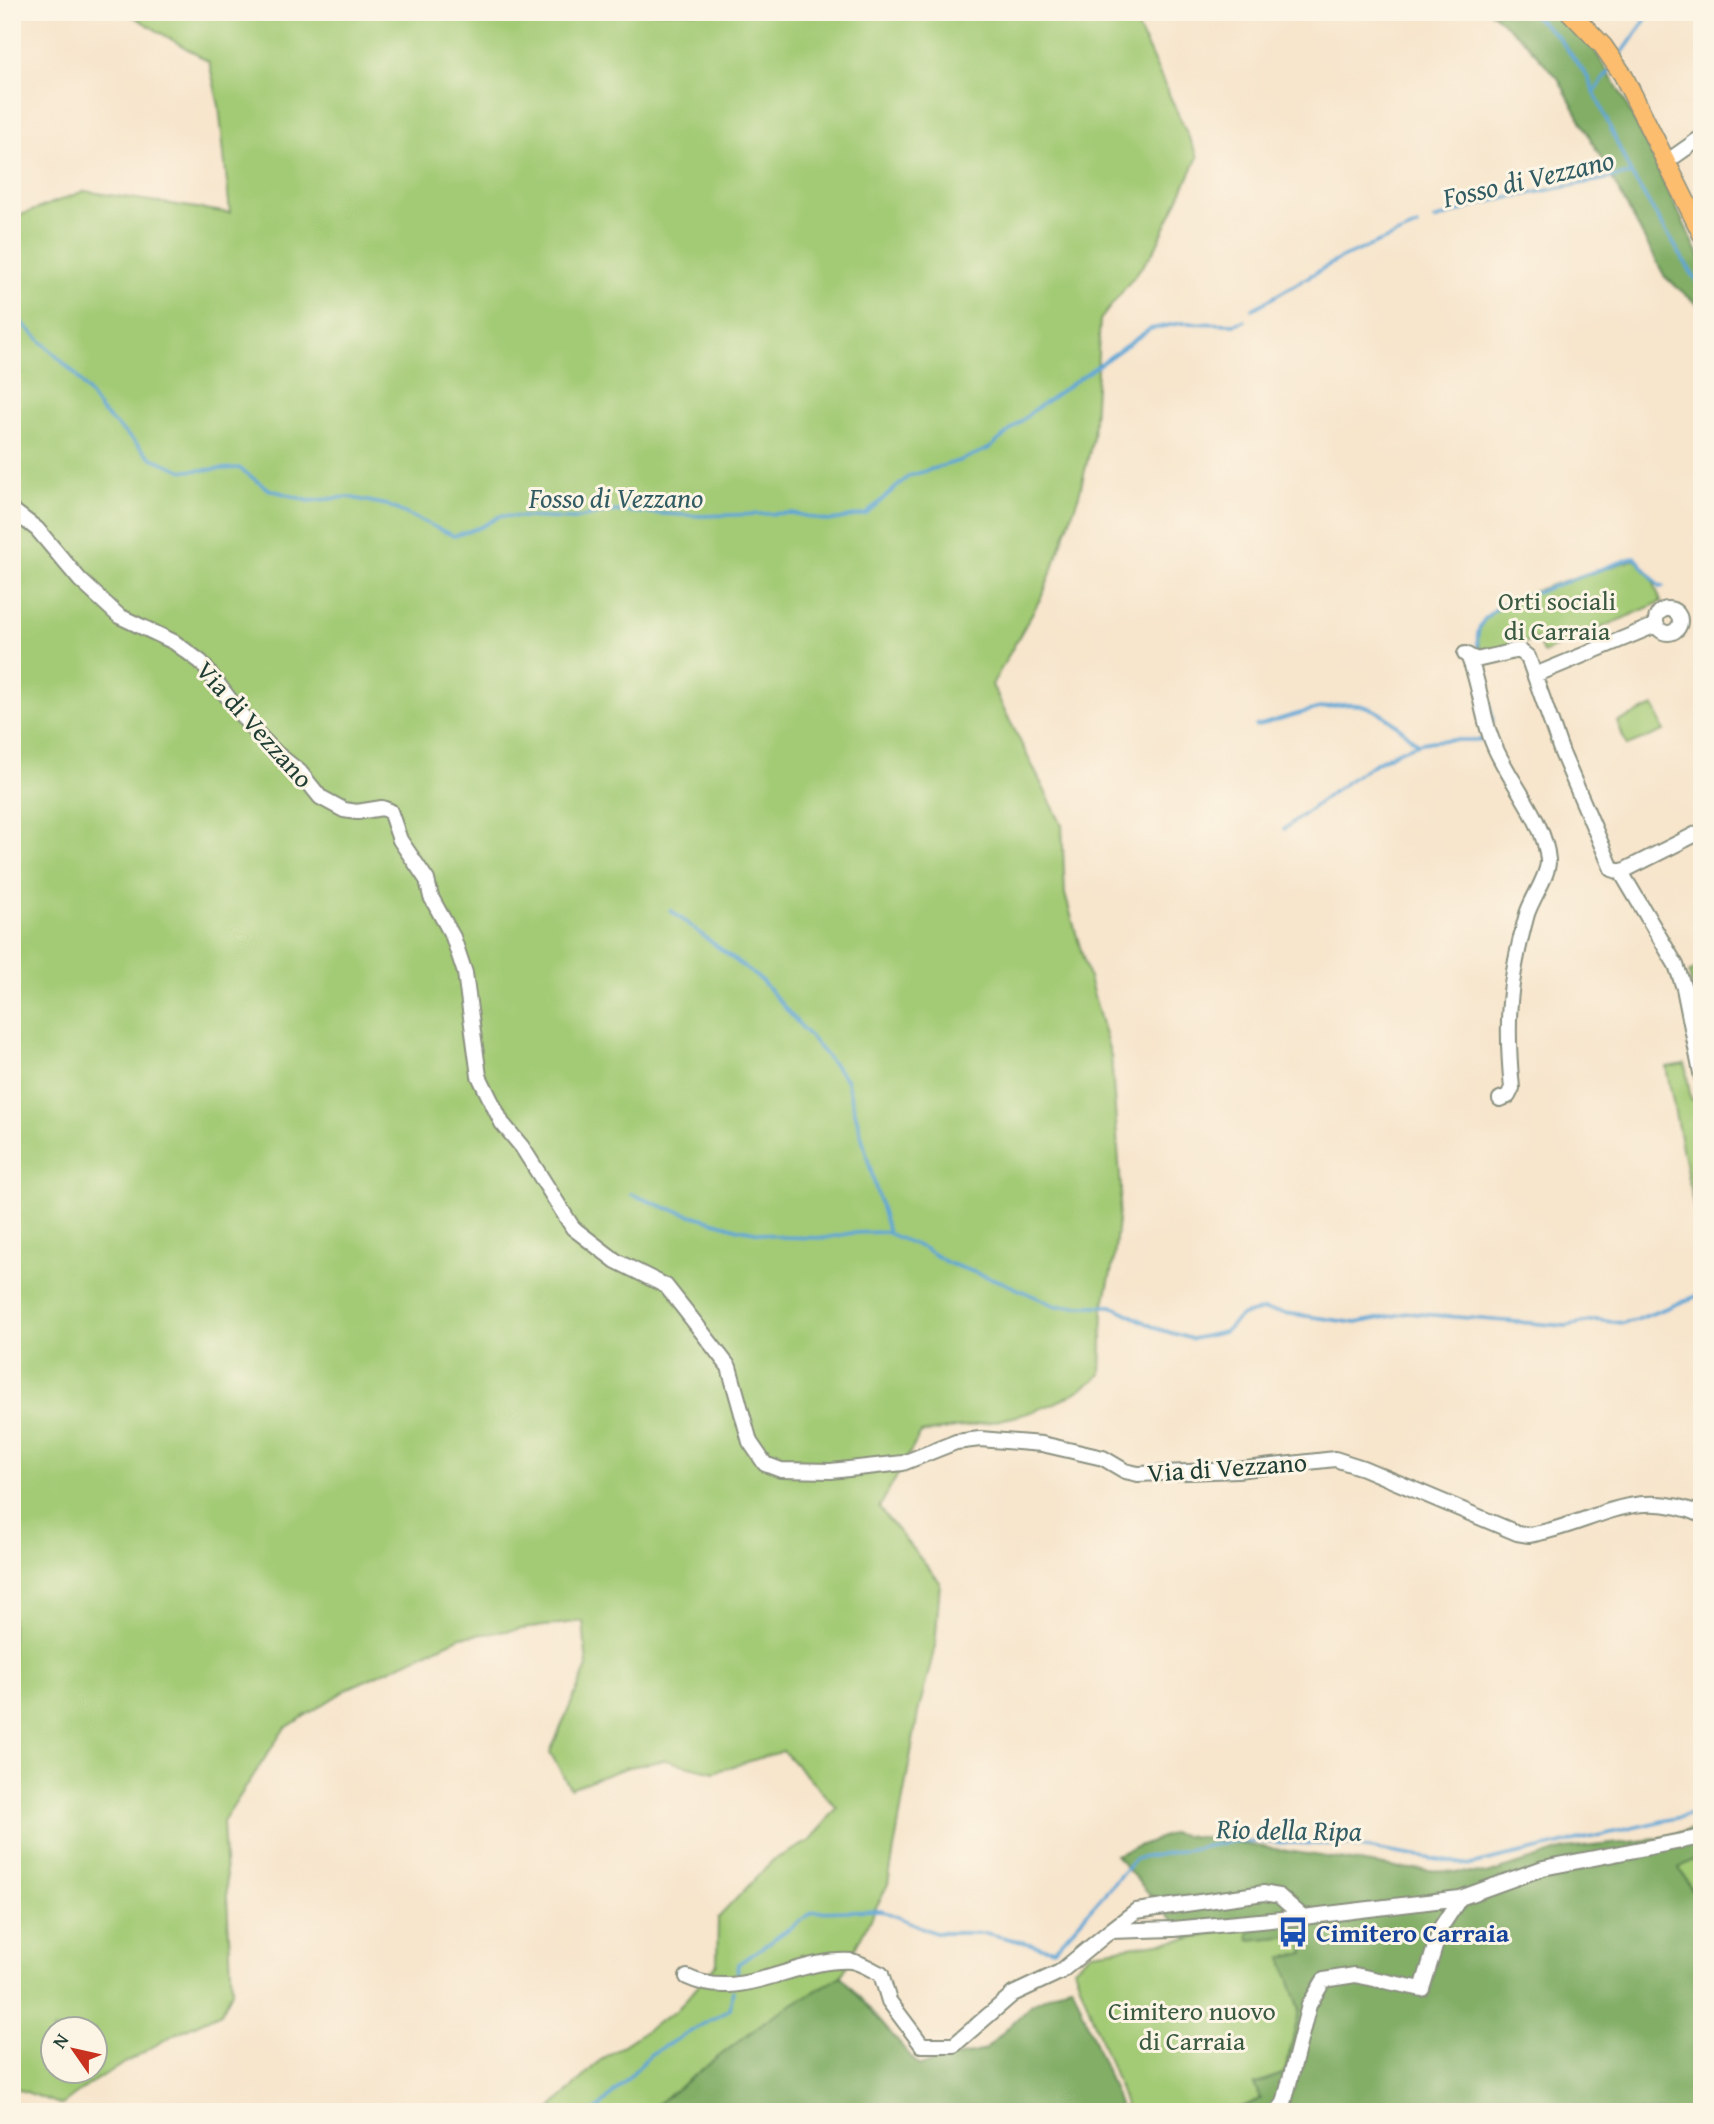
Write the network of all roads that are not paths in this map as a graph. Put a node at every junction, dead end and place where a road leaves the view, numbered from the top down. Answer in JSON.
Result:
{"nodes":[{"id":1,"x":1570,"y":12,"type":"edge"},
{"id":2,"x":1702,"y":137,"type":"edge"},
{"id":3,"x":1665,"y":163,"type":"junction"},
{"id":4,"x":1702,"y":234,"type":"edge"},
{"id":5,"x":12,"y":510,"type":"edge"},
{"id":6,"x":1656,"y":625,"type":"dead end"},
{"id":7,"x":1535,"y":675,"type":"junction"},
{"id":8,"x":1702,"y":831,"type":"edge"},
{"id":9,"x":1621,"y":872,"type":"junction"},
{"id":10,"x":1702,"y":1078,"type":"edge"},
{"id":11,"x":1500,"y":1099,"type":"dead end"},
{"id":12,"x":1702,"y":1515,"type":"edge"},
{"id":13,"x":1702,"y":1836,"type":"edge"},
{"id":14,"x":1460,"y":1898,"type":"junction"},
{"id":15,"x":1217,"y":1900,"type":"junction"},
{"id":16,"x":1303,"y":1917,"type":"junction"},
{"id":17,"x":1220,"y":1925,"type":"junction"},
{"id":18,"x":1110,"y":1931,"type":"junction"},
{"id":19,"x":687,"y":1977,"type":"dead end"},
{"id":20,"x":1277,"y":2112,"type":"edge"}],
"edges":[{"from":1,"to":3,"type":"main road"},
{"from":2,"to":3,"type":"street"},
{"from":3,"to":4,"type":"main road"},
{"from":5,"to":12,"type":"street","name":"Via di Vezzano"},
{"from":6,"to":7,"type":"street"},
{"from":7,"to":9,"type":"street"},
{"from":7,"to":11,"type":"street"},
{"from":8,"to":9,"type":"street"},
{"from":9,"to":10,"type":"street"},
{"from":13,"to":14,"type":"street"},
{"from":14,"to":16,"type":"street"},
{"from":14,"to":20,"type":"street"},
{"from":15,"to":16,"type":"street"},
{"from":15,"to":17,"type":"street"},
{"from":15,"to":18,"type":"street"},
{"from":16,"to":17,"type":"street"},
{"from":17,"to":18,"type":"street"},
{"from":18,"to":19,"type":"street"}]}
